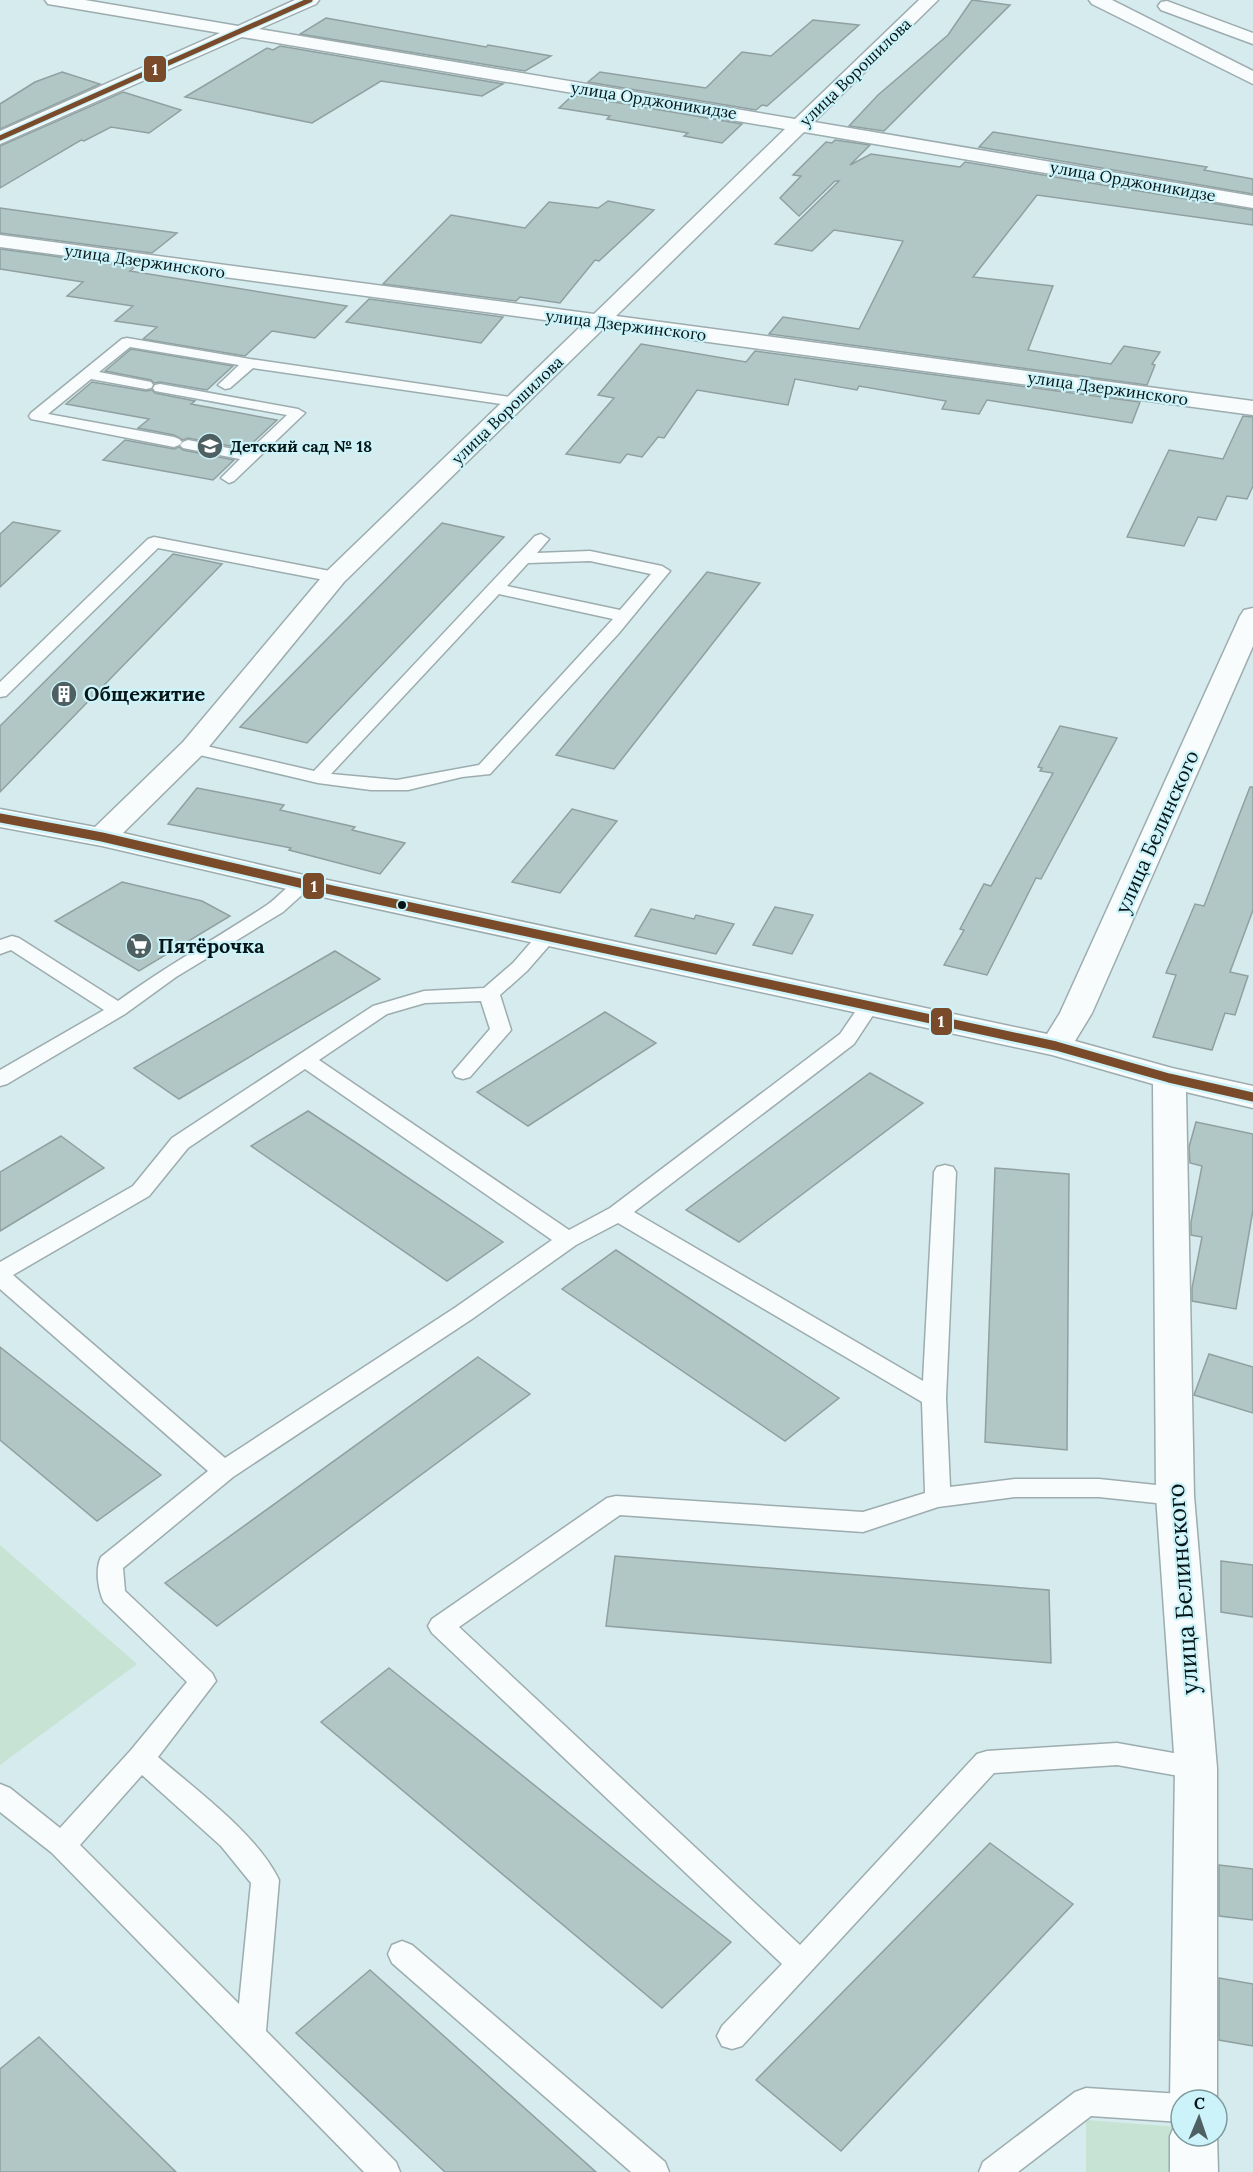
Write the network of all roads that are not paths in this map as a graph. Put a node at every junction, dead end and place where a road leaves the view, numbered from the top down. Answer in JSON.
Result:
{"nodes":[{"id":1,"x":54,"y":0,"type":"edge"},
{"id":2,"x":310,"y":0,"type":"edge"},
{"id":3,"x":929,"y":0,"type":"edge"},
{"id":4,"x":1098,"y":0,"type":"edge"},
{"id":5,"x":1173,"y":3,"type":"edge"},
{"id":6,"x":1137,"y":20,"type":"junction"},
{"id":7,"x":240,"y":31,"type":"junction"},
{"id":8,"x":1253,"y":39,"type":"edge"},
{"id":9,"x":1253,"y":78,"type":"edge"},
{"id":10,"x":801,"y":124,"type":"junction"},
{"id":11,"x":0,"y":138,"type":"edge"},
{"id":12,"x":1253,"y":202,"type":"edge"},
{"id":13,"x":0,"y":241,"type":"edge"},
{"id":14,"x":599,"y":321,"type":"junction"},
{"id":15,"x":250,"y":363,"type":"junction"},
{"id":16,"x":88,"y":374,"type":"junction"},
{"id":17,"x":225,"y":385,"type":"dead end"},
{"id":18,"x":516,"y":402,"type":"junction"},
{"id":19,"x":1253,"y":408,"type":"edge"},
{"id":20,"x":251,"y":457,"type":"junction"},
{"id":21,"x":229,"y":478,"type":"dead end"},
{"id":22,"x":541,"y":539,"type":"dead end"},
{"id":23,"x":523,"y":558,"type":"junction"},
{"id":24,"x":335,"y":577,"type":"junction"},
{"id":25,"x":495,"y":588,"type":"junction"},
{"id":26,"x":624,"y":616,"type":"junction"},
{"id":27,"x":1253,"y":616,"type":"edge"},
{"id":28,"x":0,"y":692,"type":"edge"},
{"id":29,"x":193,"y":748,"type":"junction"},
{"id":30,"x":318,"y":778,"type":"junction"},
{"id":31,"x":0,"y":818,"type":"edge"},
{"id":32,"x":102,"y":837,"type":"junction"},
{"id":33,"x":304,"y":884,"type":"junction"},
{"id":34,"x":547,"y":936,"type":"junction"},
{"id":35,"x":0,"y":948,"type":"edge"},
{"id":36,"x":489,"y":994,"type":"junction"},
{"id":37,"x":869,"y":1006,"type":"junction"},
{"id":38,"x":118,"y":1010,"type":"junction"},
{"id":39,"x":1056,"y":1046,"type":"junction"},
{"id":40,"x":307,"y":1061,"type":"junction"},
{"id":41,"x":463,"y":1072,"type":"dead end"},
{"id":42,"x":1169,"y":1078,"type":"junction"},
{"id":43,"x":0,"y":1079,"type":"edge"},
{"id":44,"x":1253,"y":1097,"type":"edge"},
{"id":45,"x":945,"y":1172,"type":"dead end"},
{"id":46,"x":618,"y":1213,"type":"junction"},
{"id":47,"x":568,"y":1240,"type":"junction"},
{"id":48,"x":0,"y":1274,"type":"edge"},
{"id":49,"x":934,"y":1398,"type":"junction"},
{"id":50,"x":224,"y":1471,"type":"junction"},
{"id":51,"x":1175,"y":1496,"type":"junction"},
{"id":52,"x":938,"y":1498,"type":"junction"},
{"id":53,"x":141,"y":1758,"type":"junction"},
{"id":54,"x":1196,"y":1768,"type":"junction"},
{"id":55,"x":0,"y":1796,"type":"edge"},
{"id":56,"x":63,"y":1845,"type":"junction"},
{"id":57,"x":402,"y":1954,"type":"dead end"},
{"id":58,"x":801,"y":1964,"type":"junction"},
{"id":59,"x":251,"y":2035,"type":"junction"},
{"id":60,"x":732,"y":2036,"type":"dead end"},
{"id":61,"x":1194,"y":2088,"type":"edge"},
{"id":62,"x":1169,"y":2107,"type":"edge"},
{"id":63,"x":1194,"y":2148,"type":"edge"},
{"id":64,"x":385,"y":2172,"type":"edge"},
{"id":65,"x":654,"y":2172,"type":"edge"},
{"id":66,"x":994,"y":2172,"type":"edge"},
{"id":67,"x":1194,"y":2172,"type":"edge"}],
"edges":[{"from":1,"to":7,"type":"street","name":"улица Орджоникидзе"},
{"from":2,"to":7,"type":"street"},
{"from":3,"to":10,"type":"street","name":"улица Ворошилова"},
{"from":4,"to":6,"type":"street"},
{"from":5,"to":6,"type":"street"},
{"from":5,"to":8,"type":"street"},
{"from":6,"to":9,"type":"street"},
{"from":7,"to":10,"type":"street","name":"улица Орджоникидзе"},
{"from":7,"to":11,"type":"street"},
{"from":10,"to":12,"type":"street","name":"улица Орджоникидзе"},
{"from":10,"to":14,"type":"street","name":"улица Ворошилова"},
{"from":13,"to":14,"type":"street","name":"улица Дзержинского"},
{"from":14,"to":18,"type":"street","name":"улица Ворошилова"},
{"from":14,"to":19,"type":"street","name":"улица Дзержинского"},
{"from":15,"to":16,"type":"lane"},
{"from":15,"to":17,"type":"lane"},
{"from":15,"to":18,"type":"lane"},
{"from":16,"to":20,"type":"lane"},
{"from":16,"to":20,"type":"lane"},
{"from":18,"to":24,"type":"street","name":"улица Ворошилова"},
{"from":20,"to":21,"type":"lane"},
{"from":22,"to":23,"type":"lane"},
{"from":23,"to":25,"type":"lane"},
{"from":23,"to":26,"type":"lane"},
{"from":24,"to":28,"type":"lane"},
{"from":24,"to":29,"type":"street","name":"улица Ворошилова"},
{"from":25,"to":26,"type":"lane"},
{"from":25,"to":30,"type":"lane"},
{"from":26,"to":30,"type":"lane"},
{"from":27,"to":39,"type":"street","name":"улица Белинского"},
{"from":29,"to":30,"type":"lane"},
{"from":29,"to":32,"type":"street","name":"улица Ворошилова"},
{"from":31,"to":32,"type":"street"},
{"from":32,"to":33,"type":"street"},
{"from":33,"to":34,"type":"street"},
{"from":33,"to":38,"type":"lane"},
{"from":34,"to":36,"type":"lane"},
{"from":34,"to":37,"type":"street"},
{"from":35,"to":38,"type":"lane"},
{"from":36,"to":40,"type":"lane"},
{"from":36,"to":41,"type":"lane"},
{"from":37,"to":39,"type":"street"},
{"from":37,"to":46,"type":"lane"},
{"from":38,"to":43,"type":"lane"},
{"from":39,"to":42,"type":"street"},
{"from":40,"to":47,"type":"lane"},
{"from":40,"to":48,"type":"lane"},
{"from":42,"to":44,"type":"street"},
{"from":42,"to":51,"type":"street","name":"улица Белинского"},
{"from":45,"to":49,"type":"lane"},
{"from":46,"to":47,"type":"lane"},
{"from":46,"to":49,"type":"lane"},
{"from":47,"to":50,"type":"lane"},
{"from":48,"to":50,"type":"lane"},
{"from":49,"to":52,"type":"lane"},
{"from":50,"to":53,"type":"lane"},
{"from":51,"to":52,"type":"lane"},
{"from":51,"to":54,"type":"street","name":"улица Белинского"},
{"from":52,"to":58,"type":"lane"},
{"from":53,"to":56,"type":"lane"},
{"from":53,"to":59,"type":"lane"},
{"from":54,"to":58,"type":"lane"},
{"from":54,"to":61,"type":"street","name":"улица Белинского"},
{"from":55,"to":56,"type":"lane"},
{"from":56,"to":59,"type":"lane"},
{"from":57,"to":65,"type":"lane"},
{"from":58,"to":60,"type":"lane"},
{"from":59,"to":64,"type":"lane"},
{"from":62,"to":66,"type":"lane"},
{"from":63,"to":67,"type":"street"}]}
